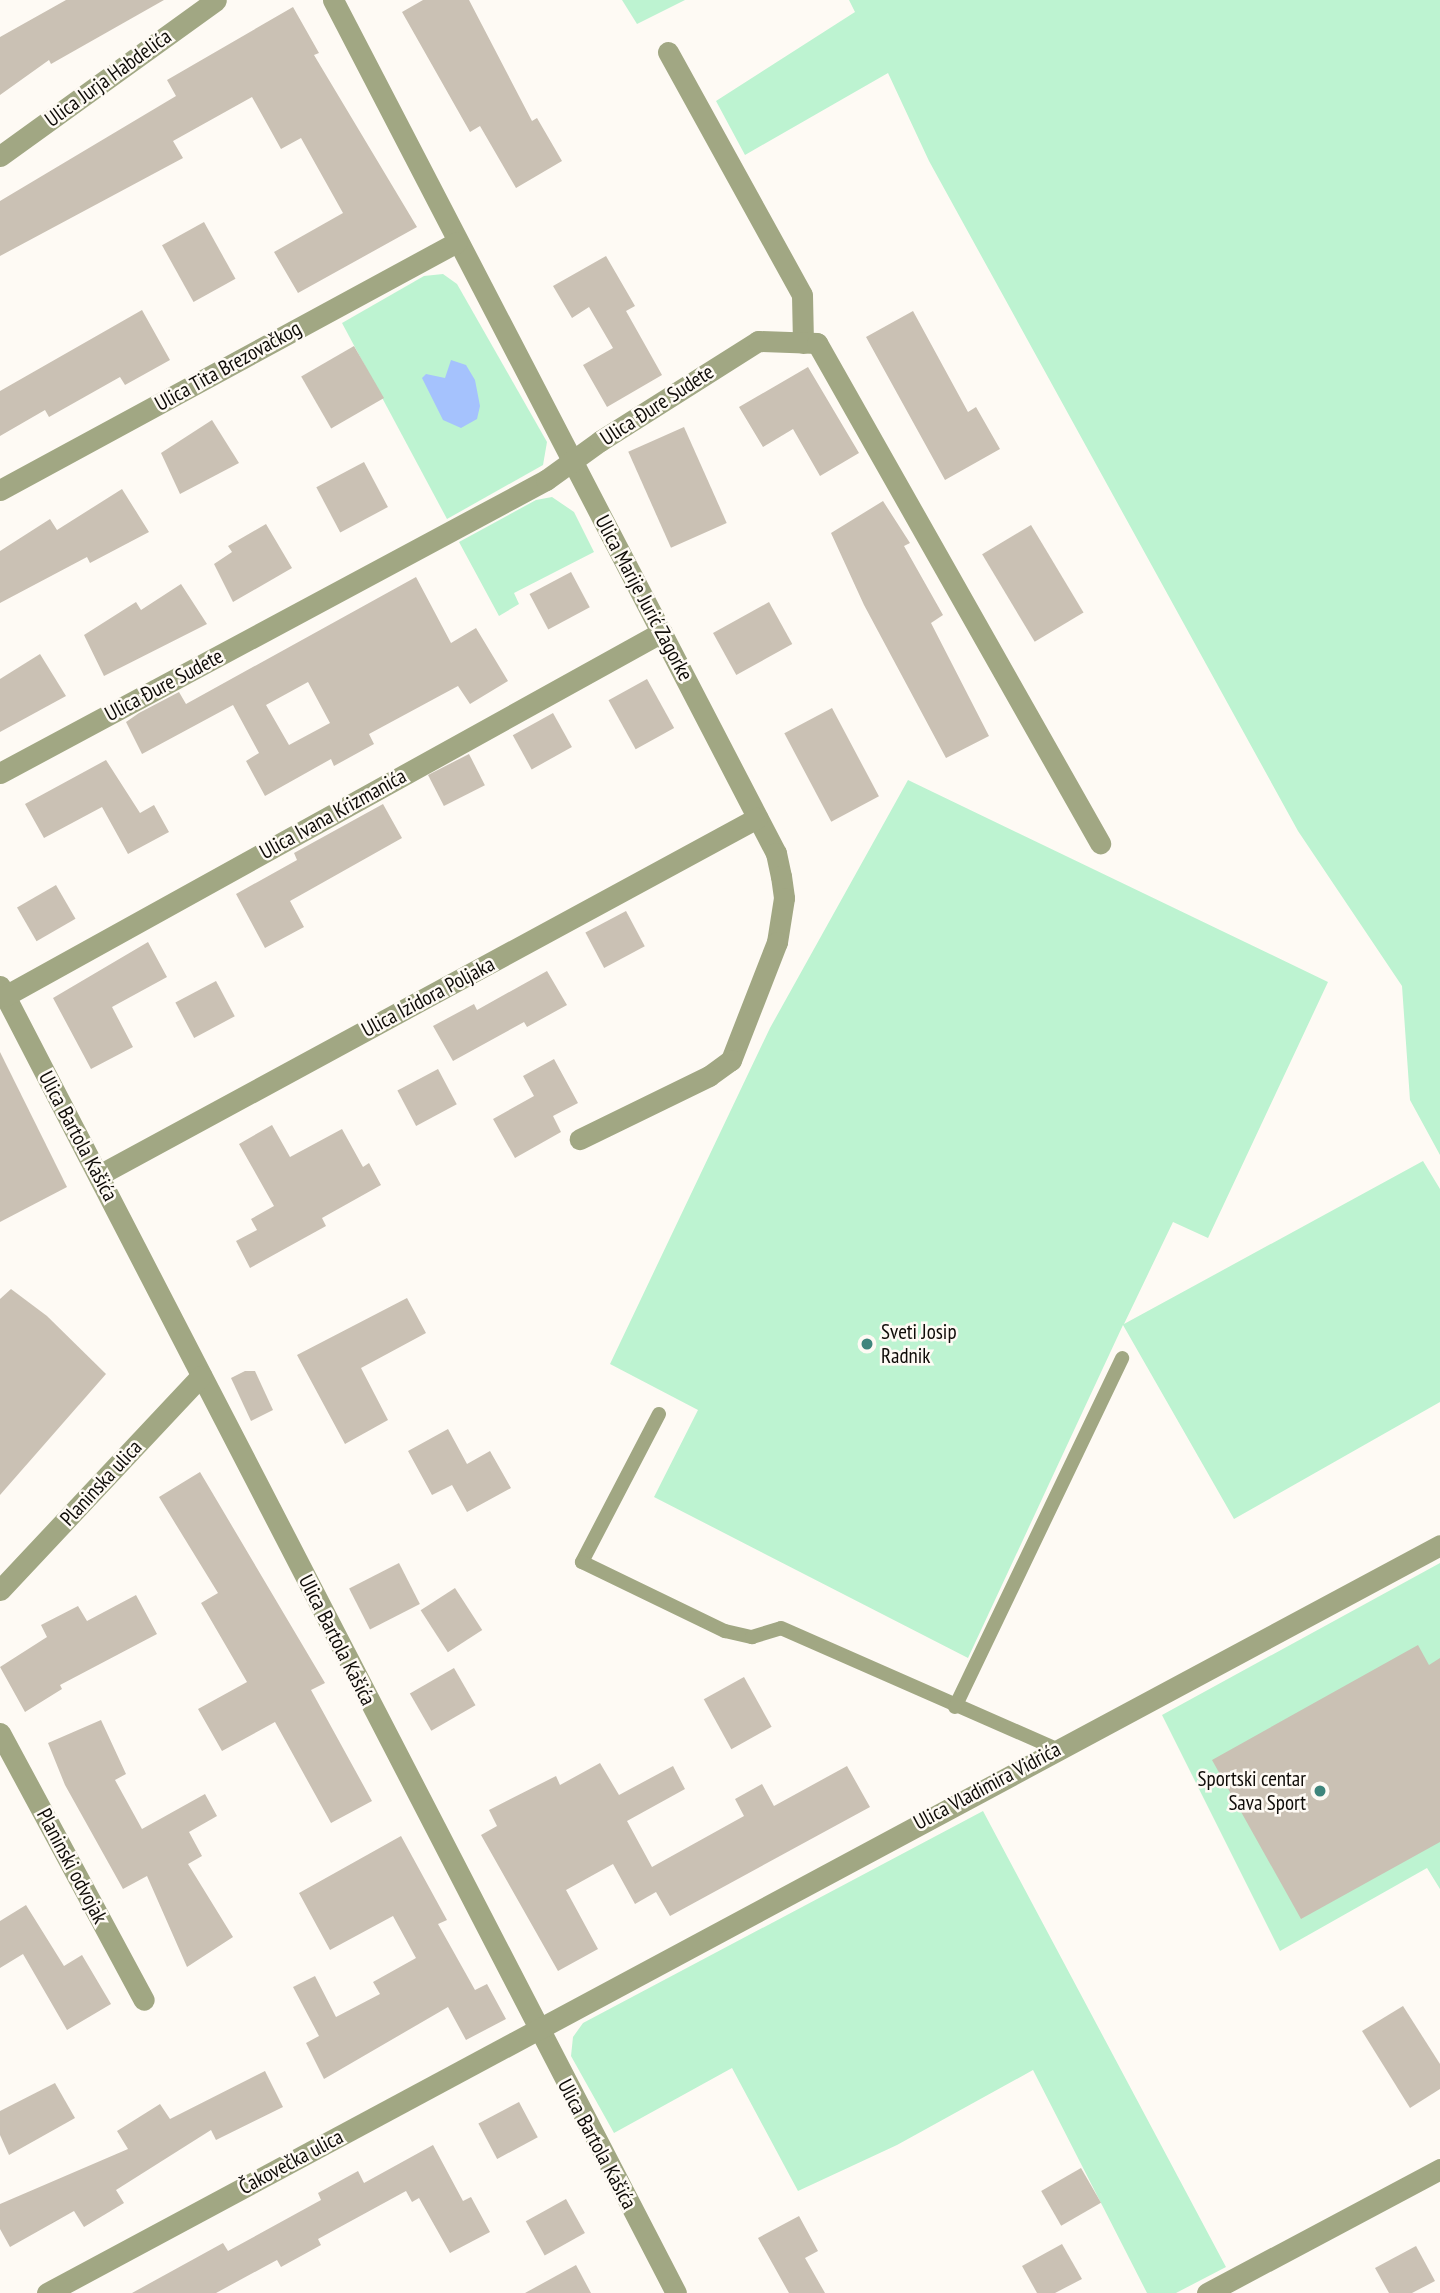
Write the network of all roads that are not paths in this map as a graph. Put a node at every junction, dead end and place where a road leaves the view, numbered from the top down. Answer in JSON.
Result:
{"nodes":[{"id":1,"x":216,"y":0,"type":"edge"},
{"id":2,"x":333,"y":0,"type":"edge"},
{"id":3,"x":668,"y":52,"type":"dead end"},
{"id":4,"x":0,"y":156,"type":"edge"},
{"id":5,"x":457,"y":242,"type":"junction"},
{"id":6,"x":803,"y":343,"type":"junction"},
{"id":7,"x":572,"y":462,"type":"junction"},
{"id":8,"x":0,"y":490,"type":"edge"},
{"id":9,"x":662,"y":632,"type":"junction"},
{"id":10,"x":0,"y":773,"type":"edge"},
{"id":11,"x":757,"y":818,"type":"junction"},
{"id":12,"x":1100,"y":843,"type":"dead end"},
{"id":13,"x":3,"y":991,"type":"edge"},
{"id":14,"x":580,"y":1139,"type":"dead end"},
{"id":15,"x":99,"y":1175,"type":"junction"},
{"id":16,"x":1122,"y":1358,"type":"dead end"},
{"id":17,"x":201,"y":1376,"type":"junction"},
{"id":18,"x":659,"y":1414,"type":"dead end"},
{"id":19,"x":1440,"y":1545,"type":"edge"},
{"id":20,"x":0,"y":1590,"type":"edge"},
{"id":21,"x":955,"y":1707,"type":"junction"},
{"id":22,"x":0,"y":1733,"type":"edge"},
{"id":23,"x":1056,"y":1749,"type":"junction"},
{"id":24,"x":144,"y":2000,"type":"dead end"},
{"id":25,"x":536,"y":2030,"type":"junction"},
{"id":26,"x":1440,"y":2169,"type":"edge"},
{"id":27,"x":47,"y":2293,"type":"edge"},
{"id":28,"x":676,"y":2293,"type":"edge"},
{"id":29,"x":1207,"y":2293,"type":"edge"}],
"edges":[{"from":1,"to":4,"type":"street","name":"Ulica Jurja Habdelića"},
{"from":2,"to":5,"type":"street","name":"Ulica Marije Jurić Zagorke"},
{"from":3,"to":6,"type":"street"},
{"from":5,"to":7,"type":"street","name":"Ulica Marije Jurić Zagorke"},
{"from":5,"to":8,"type":"street","name":"Ulica Tita Brezovačkog"},
{"from":6,"to":7,"type":"street","name":"Ulica Đure Sudete"},
{"from":6,"to":12,"type":"street"},
{"from":7,"to":9,"type":"street","name":"Ulica Marije Jurić Zagorke"},
{"from":7,"to":10,"type":"street","name":"Ulica Đure Sudete"},
{"from":9,"to":11,"type":"street","name":"Ulica Marije Jurić Zagorke"},
{"from":9,"to":13,"type":"street","name":"Ulica Ivana Krizmanića"},
{"from":11,"to":14,"type":"street","name":"Ulica Marije Jurić Zagorke"},
{"from":11,"to":15,"type":"street","name":"Ulica Izidora Poljaka"},
{"from":13,"to":15,"type":"street","name":"Ulica Bartola Kašića"},
{"from":15,"to":17,"type":"street","name":"Ulica Bartola Kašića"},
{"from":16,"to":21,"type":"lane"},
{"from":17,"to":20,"type":"street","name":"Planinska ulica"},
{"from":17,"to":25,"type":"street","name":"Ulica Bartola Kašića"},
{"from":18,"to":21,"type":"lane"},
{"from":19,"to":23,"type":"street","name":"Ulica Vladimira Vidrića"},
{"from":21,"to":23,"type":"lane"},
{"from":22,"to":24,"type":"street","name":"Planinski odvojak"},
{"from":23,"to":25,"type":"street","name":"Ulica Vladimira Vidrića"},
{"from":25,"to":27,"type":"street","name":"Čakovečka ulica"},
{"from":25,"to":28,"type":"street","name":"Ulica Bartola Kašića"},
{"from":26,"to":29,"type":"street"}]}
